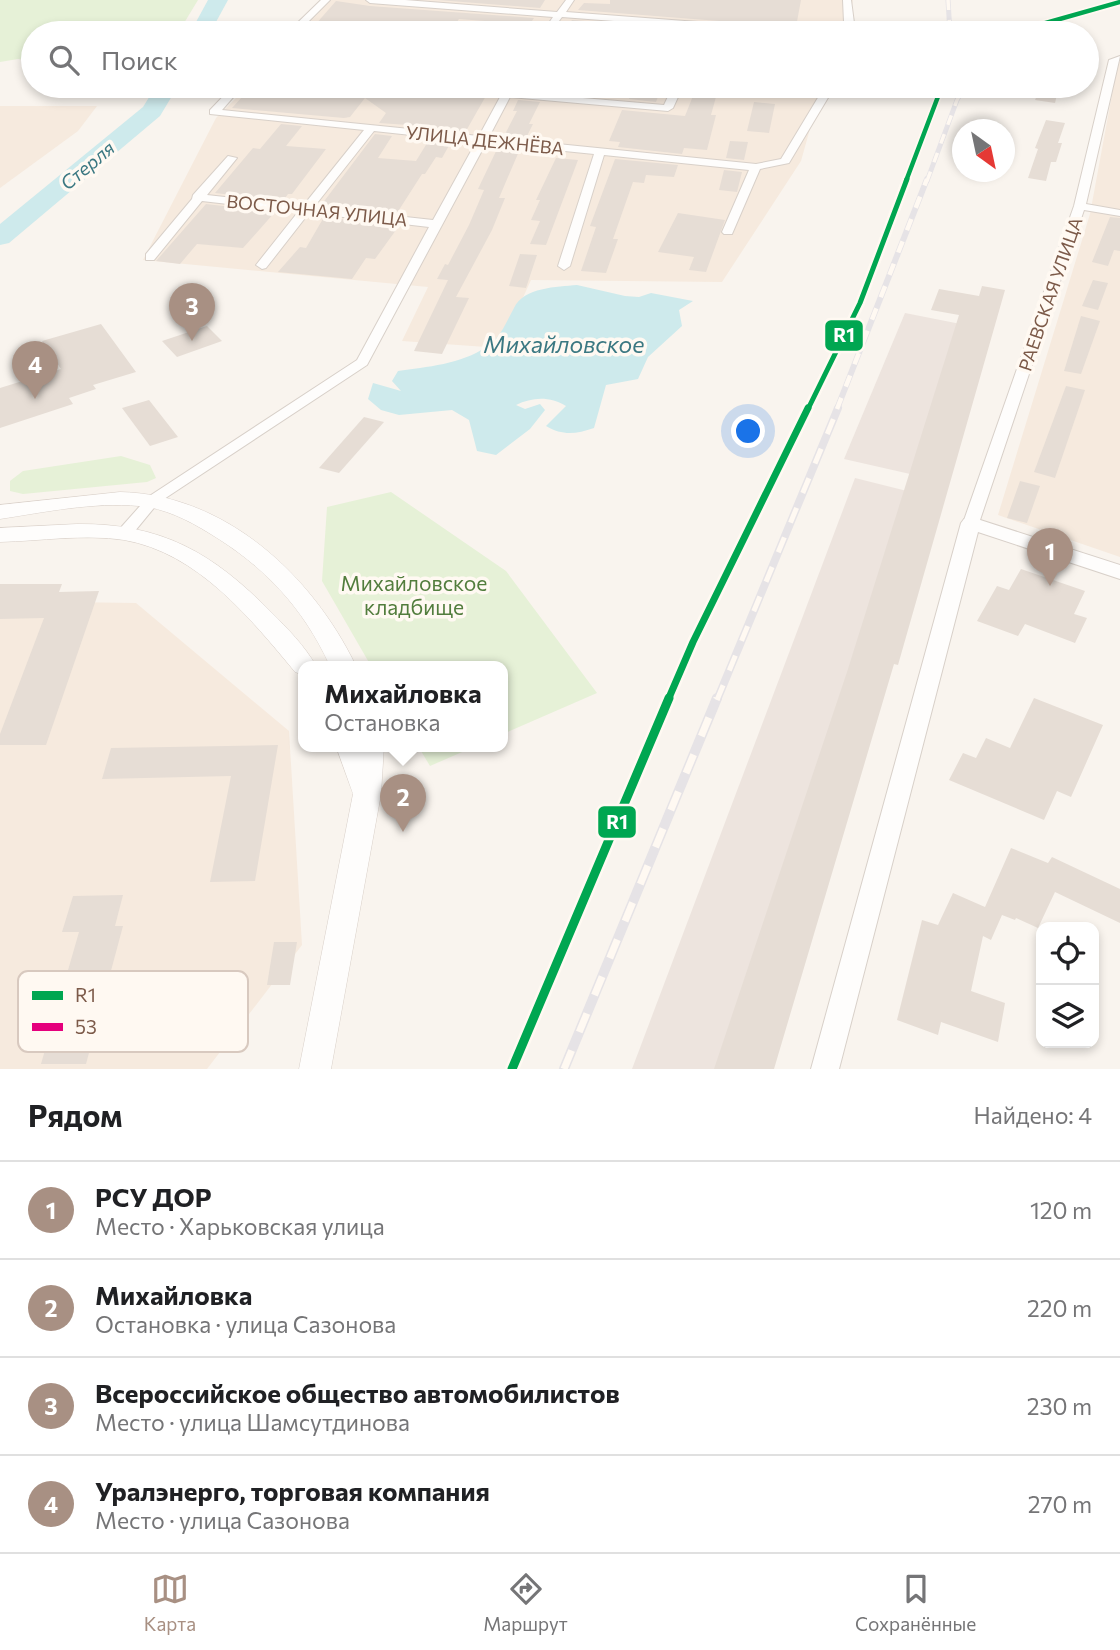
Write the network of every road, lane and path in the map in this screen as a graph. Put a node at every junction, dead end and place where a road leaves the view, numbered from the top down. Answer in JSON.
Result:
{"nodes":[{"id":1,"x":326,"y":0,"type":"edge"},
{"id":2,"x":370,"y":0,"type":"edge"},
{"id":3,"x":570,"y":0,"type":"edge"},
{"id":4,"x":847,"y":0,"type":"edge"},
{"id":5,"x":561,"y":15,"type":"junction"},
{"id":6,"x":304,"y":21,"type":"edge"},
{"id":7,"x":556,"y":21,"type":"edge"},
{"id":8,"x":643,"y":21,"type":"edge"},
{"id":9,"x":849,"y":21,"type":"edge"},
{"id":10,"x":1117,"y":59,"type":"edge"},
{"id":11,"x":227,"y":98,"type":"edge"},
{"id":12,"x":505,"y":98,"type":"edge"},
{"id":13,"x":580,"y":98,"type":"edge"},
{"id":14,"x":673,"y":98,"type":"edge"},
{"id":15,"x":823,"y":98,"type":"edge"},
{"id":16,"x":371,"y":128,"type":"junction"},
{"id":17,"x":481,"y":140,"type":"junction"},
{"id":18,"x":600,"y":151,"type":"junction"},
{"id":19,"x":232,"y":158,"type":"dead end"},
{"id":20,"x":756,"y":167,"type":"junction"},
{"id":21,"x":197,"y":197,"type":"junction"},
{"id":22,"x":1080,"y":206,"type":"junction"},
{"id":23,"x":307,"y":209,"type":"junction"},
{"id":24,"x":1120,"y":213,"type":"edge"},
{"id":25,"x":436,"y":224,"type":"junction"},
{"id":26,"x":728,"y":232,"type":"dead end"},
{"id":27,"x":150,"y":257,"type":"dead end"},
{"id":28,"x":262,"y":265,"type":"dead end"},
{"id":29,"x":564,"y":266,"type":"dead end"},
{"id":30,"x":153,"y":500,"type":"junction"},
{"id":31,"x":0,"y":512,"type":"edge"},
{"id":32,"x":971,"y":523,"type":"junction"},
{"id":33,"x":124,"y":533,"type":"junction"},
{"id":34,"x":0,"y":535,"type":"edge"},
{"id":35,"x":1120,"y":572,"type":"edge"},
{"id":36,"x":300,"y":661,"type":"edge"},
{"id":37,"x":340,"y":661,"type":"edge"},
{"id":38,"x":351,"y":752,"type":"edge"},
{"id":39,"x":370,"y":752,"type":"edge"},
{"id":40,"x":367,"y":794,"type":"junction"},
{"id":41,"x":314,"y":1069,"type":"edge"},
{"id":42,"x":825,"y":1069,"type":"edge"}],
"edges":[{"from":1,"to":6,"type":"street"},
{"from":2,"to":5,"type":"street"},
{"from":3,"to":5,"type":"street"},
{"from":4,"to":9,"type":"street"},
{"from":5,"to":7,"type":"street"},
{"from":5,"to":8,"type":"street"},
{"from":10,"to":22,"type":"street","name":"РАЕВСКАЯ УЛИЦА"},
{"from":11,"to":16,"type":"street","name":"УЛИЦА ДЕЖНЁВА"},
{"from":12,"to":17,"type":"street"},
{"from":13,"to":14,"type":"street"},
{"from":15,"to":20,"type":"street"},
{"from":16,"to":17,"type":"street","name":"УЛИЦА ДЕЖНЁВА"},
{"from":16,"to":23,"type":"street"},
{"from":17,"to":18,"type":"street","name":"УЛИЦА ДЕЖНЁВА"},
{"from":17,"to":25,"type":"street"},
{"from":18,"to":20,"type":"street","name":"УЛИЦА ДЕЖНЁВА"},
{"from":18,"to":29,"type":"street"},
{"from":19,"to":21,"type":"street"},
{"from":20,"to":26,"type":"street"},
{"from":21,"to":23,"type":"street","name":"ВОСТОЧНАЯ УЛИЦА"},
{"from":21,"to":27,"type":"street"},
{"from":22,"to":24,"type":"street"},
{"from":22,"to":32,"type":"street","name":"РАЕВСКАЯ УЛИЦА"},
{"from":23,"to":25,"type":"street","name":"ВОСТОЧНАЯ УЛИЦА"},
{"from":23,"to":28,"type":"street"},
{"from":25,"to":30,"type":"street"},
{"from":30,"to":31,"type":"main road"},
{"from":30,"to":33,"type":"street"},
{"from":30,"to":37,"type":"main road"},
{"from":32,"to":35,"type":"street"},
{"from":32,"to":42,"type":"street"},
{"from":33,"to":34,"type":"main road"},
{"from":33,"to":36,"type":"main road"},
{"from":38,"to":40,"type":"main road"},
{"from":39,"to":40,"type":"main road"},
{"from":40,"to":41,"type":"main road"}]}
